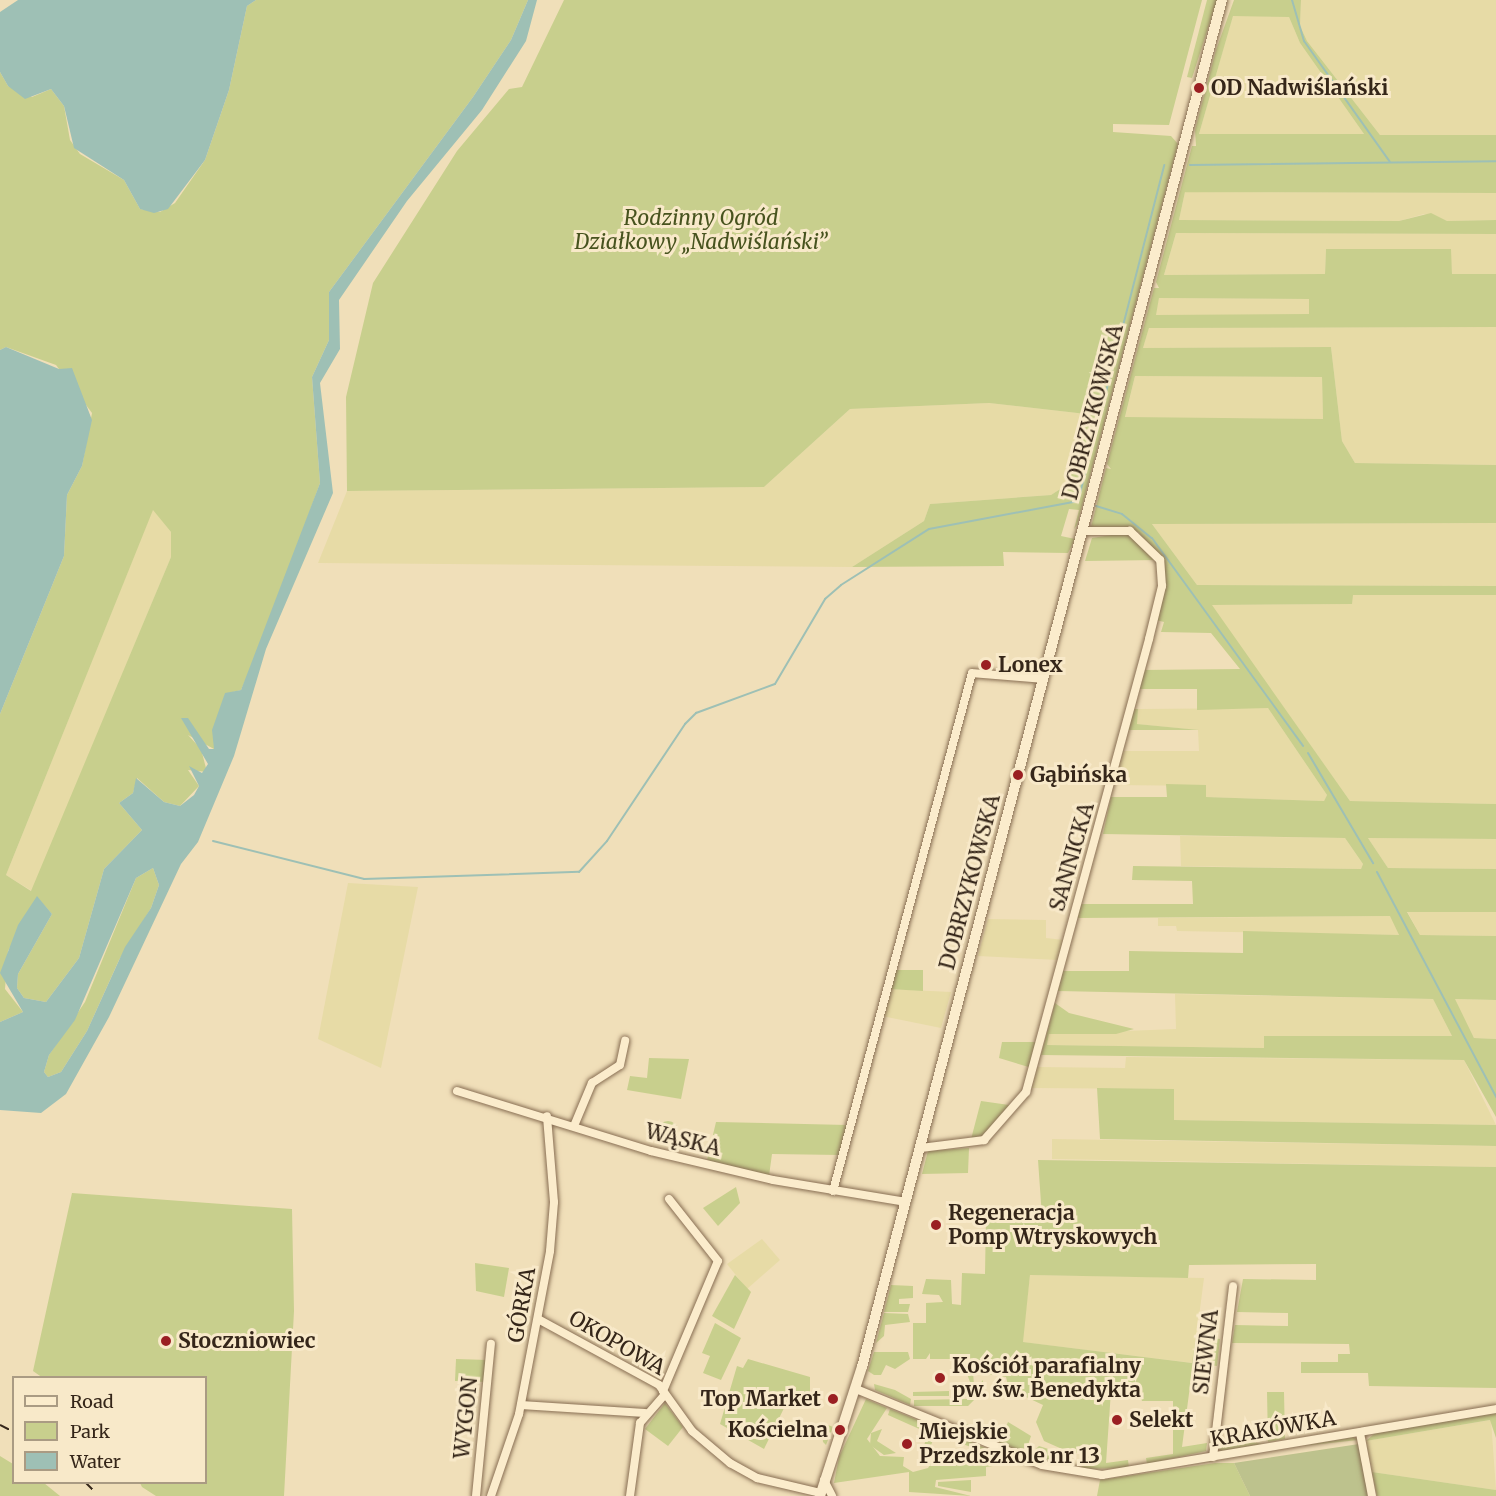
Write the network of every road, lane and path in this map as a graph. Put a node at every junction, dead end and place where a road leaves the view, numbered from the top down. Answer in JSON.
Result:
{"nodes":[{"id":1,"x":1222,"y":0,"type":"edge"},
{"id":2,"x":1082,"y":531,"type":"junction"},
{"id":3,"x":1044,"y":679,"type":"junction"},
{"id":4,"x":625,"y":1041,"type":"dead end"},
{"id":5,"x":457,"y":1091,"type":"dead end"},
{"id":6,"x":547,"y":1116,"type":"junction"},
{"id":7,"x":574,"y":1126,"type":"junction"},
{"id":8,"x":921,"y":1148,"type":"junction"},
{"id":9,"x":833,"y":1191,"type":"junction"},
{"id":10,"x":669,"y":1199,"type":"dead end"},
{"id":11,"x":906,"y":1202,"type":"junction"},
{"id":12,"x":1233,"y":1286,"type":"dead end"},
{"id":13,"x":538,"y":1319,"type":"junction"},
{"id":14,"x":491,"y":1344,"type":"dead end"},
{"id":15,"x":856,"y":1389,"type":"junction"},
{"id":16,"x":664,"y":1393,"type":"junction"},
{"id":17,"x":521,"y":1405,"type":"junction"},
{"id":18,"x":1496,"y":1409,"type":"edge"},
{"id":19,"x":645,"y":1413,"type":"junction"},
{"id":20,"x":1360,"y":1433,"type":"junction"},
{"id":21,"x":1213,"y":1457,"type":"junction"},
{"id":22,"x":824,"y":1480,"type":"junction"},
{"id":23,"x":782,"y":1486,"type":"junction"},
{"id":24,"x":821,"y":1494,"type":"edge"},
{"id":25,"x":476,"y":1496,"type":"edge"},
{"id":26,"x":491,"y":1496,"type":"edge"},
{"id":27,"x":630,"y":1496,"type":"edge"},
{"id":28,"x":778,"y":1496,"type":"edge"},
{"id":29,"x":832,"y":1496,"type":"edge"},
{"id":30,"x":1372,"y":1496,"type":"edge"}],
"edges":[{"from":1,"to":2,"type":"main road","name":"DOBRZYKOWSKA"},
{"from":2,"to":3,"type":"main road","name":"DOBRZYKOWSKA"},
{"from":2,"to":8,"type":"street","name":"SANNICKA"},
{"from":3,"to":8,"type":"main road","name":"DOBRZYKOWSKA"},
{"from":3,"to":9,"type":"street"},
{"from":4,"to":7,"type":"street"},
{"from":5,"to":6,"type":"street","name":"WĄSKA"},
{"from":6,"to":7,"type":"street","name":"WĄSKA"},
{"from":6,"to":13,"type":"street","name":"GÓRKA"},
{"from":7,"to":9,"type":"street","name":"WĄSKA"},
{"from":8,"to":11,"type":"main road","name":"DOBRZYKOWSKA"},
{"from":9,"to":11,"type":"street","name":"WĄSKA"},
{"from":10,"to":16,"type":"street"},
{"from":11,"to":15,"type":"main road","name":"DOBRZYKOWSKA"},
{"from":12,"to":21,"type":"street","name":"SIEWNA"},
{"from":13,"to":16,"type":"street","name":"OKOPOWA"},
{"from":13,"to":17,"type":"street","name":"GÓRKA"},
{"from":14,"to":25,"type":"street","name":"WYGON"},
{"from":15,"to":21,"type":"street","name":"KRAKÓWKA"},
{"from":15,"to":22,"type":"main road","name":"DOBRZYKOWSKA"},
{"from":16,"to":19,"type":"street"},
{"from":16,"to":23,"type":"street","name":"OKOPOWA"},
{"from":17,"to":19,"type":"street"},
{"from":17,"to":26,"type":"street","name":"GÓRKA"},
{"from":18,"to":20,"type":"street","name":"KRAKÓWKA"},
{"from":19,"to":27,"type":"street"},
{"from":20,"to":21,"type":"street","name":"KRAKÓWKA"},
{"from":20,"to":30,"type":"street"},
{"from":22,"to":24,"type":"main road","name":"DOBRZYKOWSKA"},
{"from":22,"to":29,"type":"street"},
{"from":23,"to":24,"type":"street","name":"OKOPOWA"},
{"from":23,"to":28,"type":"street"}]}
